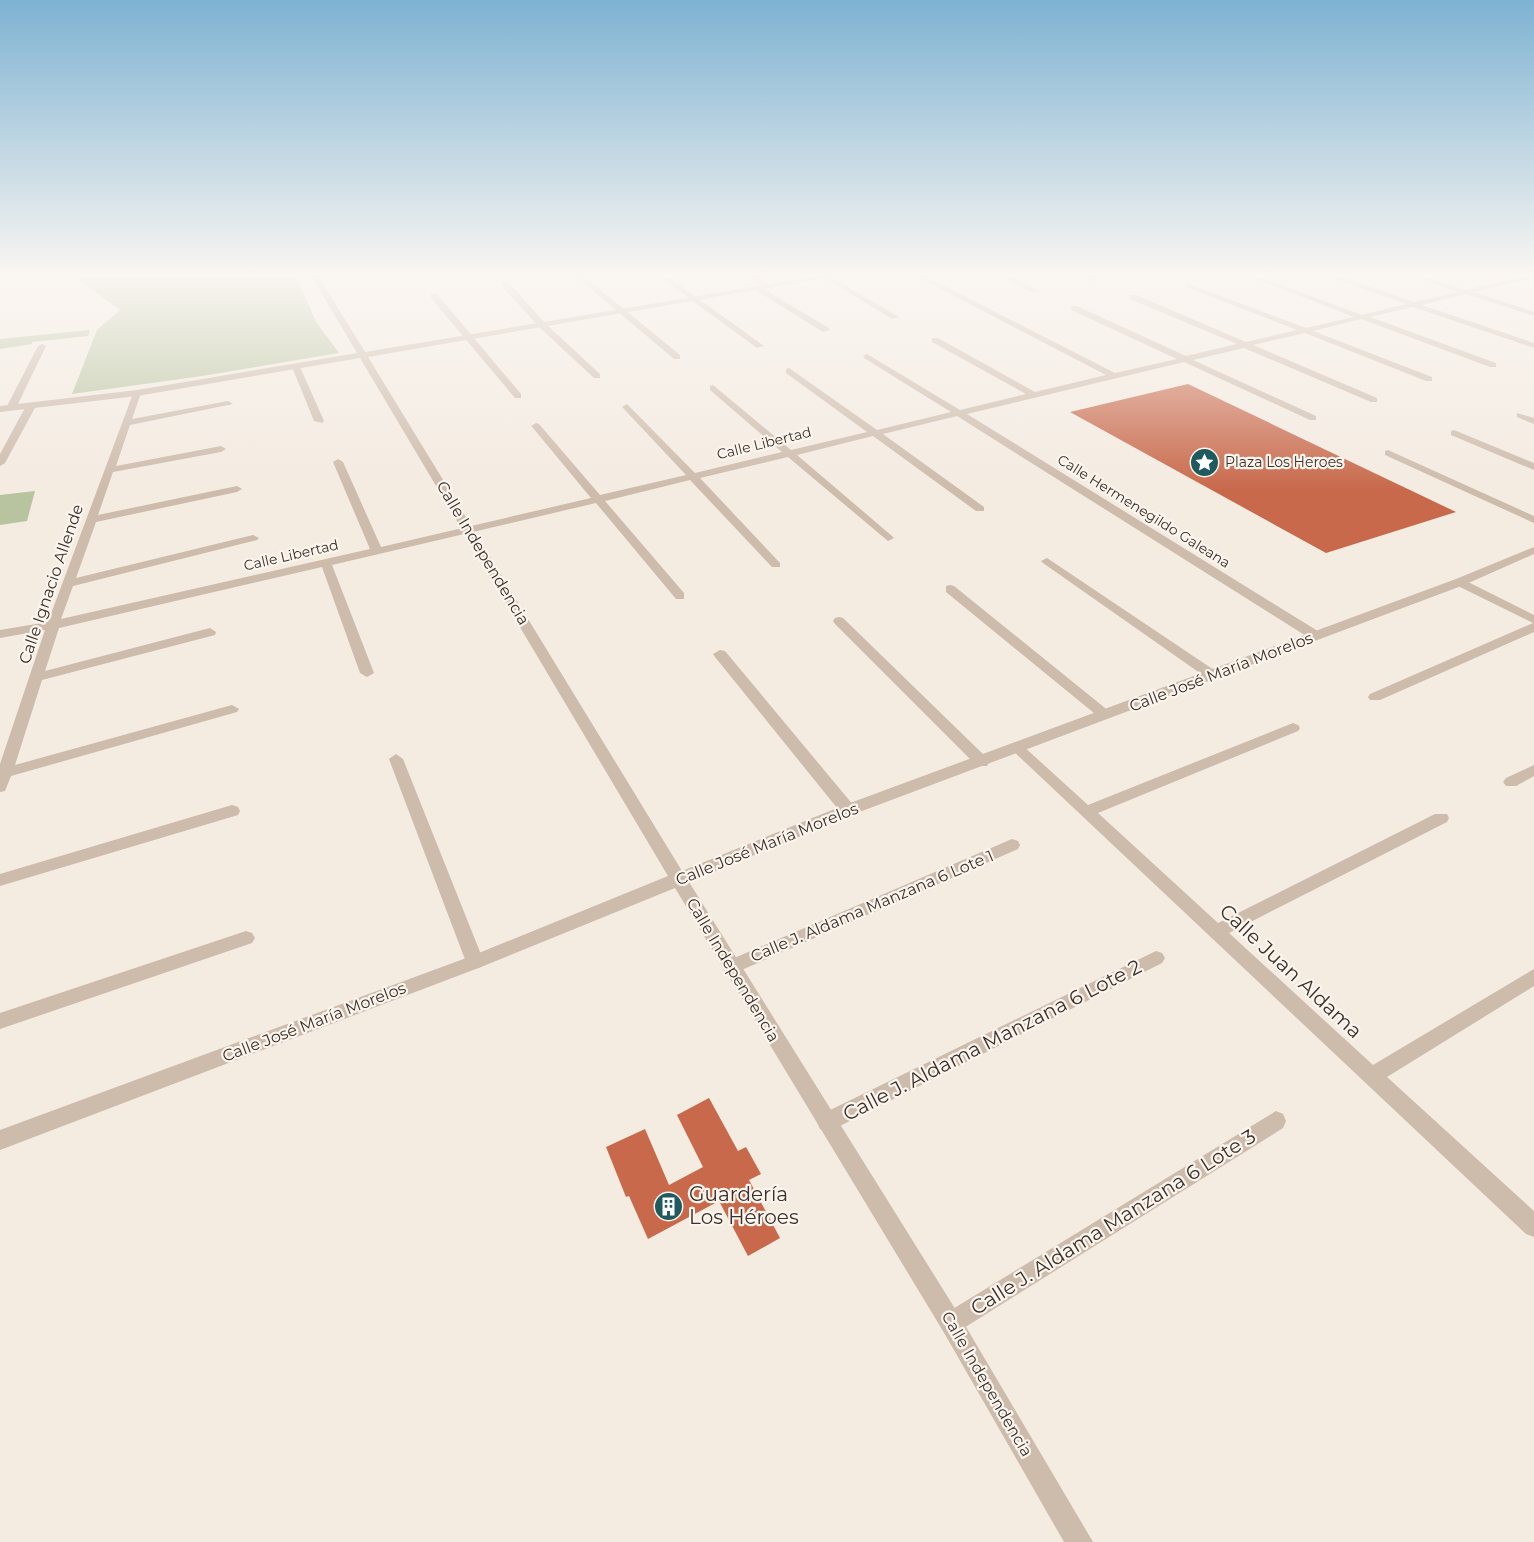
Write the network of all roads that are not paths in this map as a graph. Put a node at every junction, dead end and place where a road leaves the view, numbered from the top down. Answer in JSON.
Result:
{"nodes":[{"id":1,"x":42,"y":346,"type":"dead end"},
{"id":2,"x":355,"y":346,"type":"edge"},
{"id":3,"x":427,"y":346,"type":"edge"},
{"id":4,"x":474,"y":346,"type":"edge"},
{"id":5,"x":565,"y":346,"type":"edge"},
{"id":6,"x":663,"y":346,"type":"edge"},
{"id":7,"x":946,"y":346,"type":"edge"},
{"id":8,"x":1055,"y":346,"type":"edge"},
{"id":9,"x":1155,"y":346,"type":"edge"},
{"id":10,"x":1240,"y":346,"type":"edge"},
{"id":11,"x":1246,"y":346,"type":"edge"},
{"id":12,"x":1345,"y":346,"type":"edge"},
{"id":13,"x":1441,"y":346,"type":"edge"},
{"id":14,"x":867,"y":356,"type":"dead end"},
{"id":15,"x":362,"y":357,"type":"junction"},
{"id":16,"x":677,"y":357,"type":"dead end"},
{"id":17,"x":1183,"y":359,"type":"junction"},
{"id":18,"x":1493,"y":365,"type":"dead end"},
{"id":19,"x":297,"y":367,"type":"junction"},
{"id":20,"x":789,"y":371,"type":"dead end"},
{"id":21,"x":1112,"y":375,"type":"junction"},
{"id":22,"x":597,"y":376,"type":"dead end"},
{"id":23,"x":1429,"y":379,"type":"dead end"},
{"id":24,"x":713,"y":387,"type":"dead end"},
{"id":25,"x":137,"y":393,"type":"junction"},
{"id":26,"x":1032,"y":394,"type":"junction"},
{"id":27,"x":518,"y":396,"type":"dead end"},
{"id":28,"x":1374,"y":400,"type":"dead end"},
{"id":29,"x":228,"y":404,"type":"dead end"},
{"id":30,"x":31,"y":406,"type":"junction"},
{"id":31,"x":627,"y":407,"type":"dead end"},
{"id":32,"x":11,"y":408,"type":"junction"},
{"id":33,"x":0,"y":409,"type":"edge"},
{"id":34,"x":957,"y":411,"type":"junction"},
{"id":35,"x":1520,"y":415,"type":"dead end"},
{"id":36,"x":1313,"y":418,"type":"dead end"},
{"id":37,"x":319,"y":421,"type":"dead end"},
{"id":38,"x":1534,"y":421,"type":"edge"},
{"id":39,"x":127,"y":423,"type":"junction"},
{"id":40,"x":536,"y":426,"type":"dead end"},
{"id":41,"x":874,"y":431,"type":"junction"},
{"id":42,"x":1454,"y":433,"type":"dead end"},
{"id":43,"x":221,"y":449,"type":"dead end"},
{"id":44,"x":789,"y":452,"type":"junction"},
{"id":45,"x":1388,"y":453,"type":"dead end"},
{"id":46,"x":338,"y":462,"type":"dead end"},
{"id":47,"x":0,"y":463,"type":"edge"},
{"id":48,"x":1534,"y":467,"type":"edge"},
{"id":49,"x":109,"y":470,"type":"junction"},
{"id":50,"x":692,"y":476,"type":"junction"},
{"id":51,"x":237,"y":489,"type":"dead end"},
{"id":52,"x":599,"y":498,"type":"junction"},
{"id":53,"x":980,"y":509,"type":"dead end"},
{"id":54,"x":90,"y":520,"type":"junction"},
{"id":55,"x":1534,"y":520,"type":"edge"},
{"id":56,"x":469,"y":530,"type":"junction"},
{"id":57,"x":254,"y":538,"type":"dead end"},
{"id":58,"x":888,"y":538,"type":"dead end"},
{"id":59,"x":1534,"y":550,"type":"edge"},
{"id":60,"x":377,"y":551,"type":"junction"},
{"id":61,"x":1047,"y":561,"type":"dead end"},
{"id":62,"x":326,"y":563,"type":"junction"},
{"id":63,"x":776,"y":566,"type":"dead end"},
{"id":64,"x":1460,"y":582,"type":"junction"},
{"id":65,"x":70,"y":583,"type":"junction"},
{"id":66,"x":950,"y":589,"type":"dead end"},
{"id":67,"x":680,"y":596,"type":"dead end"},
{"id":68,"x":1534,"y":620,"type":"edge"},
{"id":69,"x":839,"y":621,"type":"dead end"},
{"id":70,"x":53,"y":626,"type":"junction"},
{"id":71,"x":1534,"y":627,"type":"edge"},
{"id":72,"x":210,"y":632,"type":"dead end"},
{"id":73,"x":0,"y":634,"type":"edge"},
{"id":74,"x":1316,"y":636,"type":"junction"},
{"id":75,"x":720,"y":654,"type":"dead end"},
{"id":76,"x":367,"y":674,"type":"dead end"},
{"id":77,"x":1212,"y":675,"type":"junction"},
{"id":78,"x":37,"y":677,"type":"junction"},
{"id":79,"x":1375,"y":698,"type":"dead end"},
{"id":80,"x":232,"y":710,"type":"dead end"},
{"id":81,"x":1104,"y":715,"type":"junction"},
{"id":82,"x":1293,"y":728,"type":"dead end"},
{"id":83,"x":1017,"y":748,"type":"junction"},
{"id":84,"x":396,"y":759,"type":"dead end"},
{"id":85,"x":982,"y":762,"type":"junction"},
{"id":86,"x":1534,"y":770,"type":"edge"},
{"id":87,"x":3,"y":780,"type":"edge"},
{"id":88,"x":1511,"y":782,"type":"dead end"},
{"id":89,"x":848,"y":810,"type":"junction"},
{"id":90,"x":232,"y":811,"type":"dead end"},
{"id":91,"x":1086,"y":812,"type":"junction"},
{"id":92,"x":1441,"y":818,"type":"dead end"},
{"id":93,"x":1012,"y":845,"type":"dead end"},
{"id":94,"x":0,"y":880,"type":"edge"},
{"id":95,"x":679,"y":881,"type":"junction"},
{"id":96,"x":1216,"y":932,"type":"junction"},
{"id":97,"x":246,"y":938,"type":"dead end"},
{"id":98,"x":1156,"y":957,"type":"dead end"},
{"id":99,"x":476,"y":962,"type":"junction"},
{"id":100,"x":731,"y":967,"type":"junction"},
{"id":101,"x":1534,"y":977,"type":"edge"},
{"id":102,"x":0,"y":1021,"type":"edge"},
{"id":103,"x":1372,"y":1076,"type":"junction"},
{"id":104,"x":1276,"y":1121,"type":"dead end"},
{"id":105,"x":827,"y":1122,"type":"junction"},
{"id":106,"x":0,"y":1140,"type":"edge"},
{"id":107,"x":1534,"y":1226,"type":"edge"},
{"id":108,"x":951,"y":1323,"type":"junction"},
{"id":109,"x":1079,"y":1542,"type":"edge"}],
"edges":[{"from":1,"to":32,"type":"street"},
{"from":2,"to":15,"type":"street","name":"Calle Independencia"},
{"from":3,"to":15,"type":"street"},
{"from":4,"to":27,"type":"street"},
{"from":5,"to":22,"type":"street"},
{"from":6,"to":16,"type":"street"},
{"from":7,"to":26,"type":"street"},
{"from":8,"to":21,"type":"street"},
{"from":9,"to":17,"type":"street"},
{"from":10,"to":17,"type":"street","name":"Calle Libertad"},
{"from":11,"to":28,"type":"street"},
{"from":12,"to":23,"type":"street"},
{"from":13,"to":18,"type":"street"},
{"from":14,"to":34,"type":"street","name":"Calle Hermenegildo Galeana"},
{"from":15,"to":19,"type":"street"},
{"from":15,"to":56,"type":"street","name":"Calle Independencia"},
{"from":17,"to":21,"type":"street","name":"Calle Libertad"},
{"from":17,"to":36,"type":"street"},
{"from":19,"to":25,"type":"street"},
{"from":19,"to":37,"type":"street"},
{"from":20,"to":41,"type":"street"},
{"from":21,"to":26,"type":"street","name":"Calle Libertad"},
{"from":24,"to":44,"type":"street"},
{"from":25,"to":30,"type":"street"},
{"from":25,"to":39,"type":"street","name":"Calle Ignacio Allende"},
{"from":26,"to":34,"type":"street","name":"Calle Libertad"},
{"from":29,"to":39,"type":"street"},
{"from":30,"to":32,"type":"street"},
{"from":30,"to":47,"type":"street"},
{"from":31,"to":50,"type":"street"},
{"from":32,"to":33,"type":"street"},
{"from":34,"to":41,"type":"street","name":"Calle Libertad"},
{"from":34,"to":74,"type":"street","name":"Calle Hermenegildo Galeana"},
{"from":35,"to":38,"type":"street"},
{"from":39,"to":49,"type":"street","name":"Calle Ignacio Allende"},
{"from":40,"to":52,"type":"street"},
{"from":41,"to":44,"type":"street","name":"Calle Libertad"},
{"from":41,"to":53,"type":"street"},
{"from":42,"to":48,"type":"street"},
{"from":43,"to":49,"type":"street"},
{"from":44,"to":50,"type":"street","name":"Calle Libertad"},
{"from":44,"to":58,"type":"street"},
{"from":45,"to":55,"type":"street"},
{"from":46,"to":60,"type":"street"},
{"from":49,"to":54,"type":"street","name":"Calle Ignacio Allende"},
{"from":50,"to":52,"type":"street","name":"Calle Libertad"},
{"from":50,"to":63,"type":"street"},
{"from":51,"to":54,"type":"street"},
{"from":52,"to":56,"type":"street","name":"Calle Libertad"},
{"from":52,"to":67,"type":"street"},
{"from":54,"to":65,"type":"street","name":"Calle Ignacio Allende"},
{"from":56,"to":60,"type":"street","name":"Calle Libertad"},
{"from":56,"to":95,"type":"street","name":"Calle Independencia"},
{"from":57,"to":65,"type":"street"},
{"from":59,"to":64,"type":"street","name":"Calle José María Morelos"},
{"from":60,"to":62,"type":"street","name":"Calle Libertad"},
{"from":61,"to":77,"type":"street"},
{"from":62,"to":70,"type":"street","name":"Calle Libertad"},
{"from":62,"to":76,"type":"street"},
{"from":64,"to":68,"type":"street"},
{"from":64,"to":74,"type":"street","name":"Calle José María Morelos"},
{"from":65,"to":70,"type":"street","name":"Calle Ignacio Allende"},
{"from":66,"to":81,"type":"street"},
{"from":69,"to":85,"type":"street"},
{"from":70,"to":73,"type":"street","name":"Calle Libertad"},
{"from":70,"to":78,"type":"street","name":"Calle Ignacio Allende"},
{"from":71,"to":79,"type":"street"},
{"from":72,"to":78,"type":"street"},
{"from":74,"to":77,"type":"street","name":"Calle José María Morelos"},
{"from":75,"to":89,"type":"street"},
{"from":77,"to":81,"type":"street","name":"Calle José María Morelos"},
{"from":78,"to":87,"type":"street","name":"Calle Ignacio Allende"},
{"from":80,"to":87,"type":"street"},
{"from":81,"to":83,"type":"street","name":"Calle José María Morelos"},
{"from":82,"to":91,"type":"street"},
{"from":83,"to":85,"type":"street","name":"Calle José María Morelos"},
{"from":83,"to":91,"type":"street","name":"Calle Juan Aldama"},
{"from":84,"to":99,"type":"street"},
{"from":85,"to":89,"type":"street","name":"Calle José María Morelos"},
{"from":86,"to":88,"type":"street"},
{"from":89,"to":95,"type":"street","name":"Calle José María Morelos"},
{"from":90,"to":94,"type":"street"},
{"from":91,"to":96,"type":"street","name":"Calle Juan Aldama"},
{"from":92,"to":96,"type":"street"},
{"from":93,"to":100,"type":"street","name":"Calle J. Aldama Manzana 6 Lote 1"},
{"from":95,"to":99,"type":"street","name":"Calle José María Morelos"},
{"from":95,"to":100,"type":"street","name":"Calle Independencia"},
{"from":96,"to":103,"type":"street","name":"Calle Juan Aldama"},
{"from":97,"to":102,"type":"street"},
{"from":98,"to":105,"type":"street","name":"Calle J. Aldama Manzana 6 Lote 2"},
{"from":99,"to":106,"type":"street","name":"Calle José María Morelos"},
{"from":100,"to":105,"type":"street","name":"Calle Independencia"},
{"from":101,"to":103,"type":"street"},
{"from":103,"to":107,"type":"street","name":"Calle Juan Aldama"},
{"from":104,"to":108,"type":"street","name":"Calle J. Aldama Manzana 6 Lote 3"},
{"from":105,"to":108,"type":"street","name":"Calle Independencia"},
{"from":108,"to":109,"type":"street","name":"Calle Independencia"}]}
